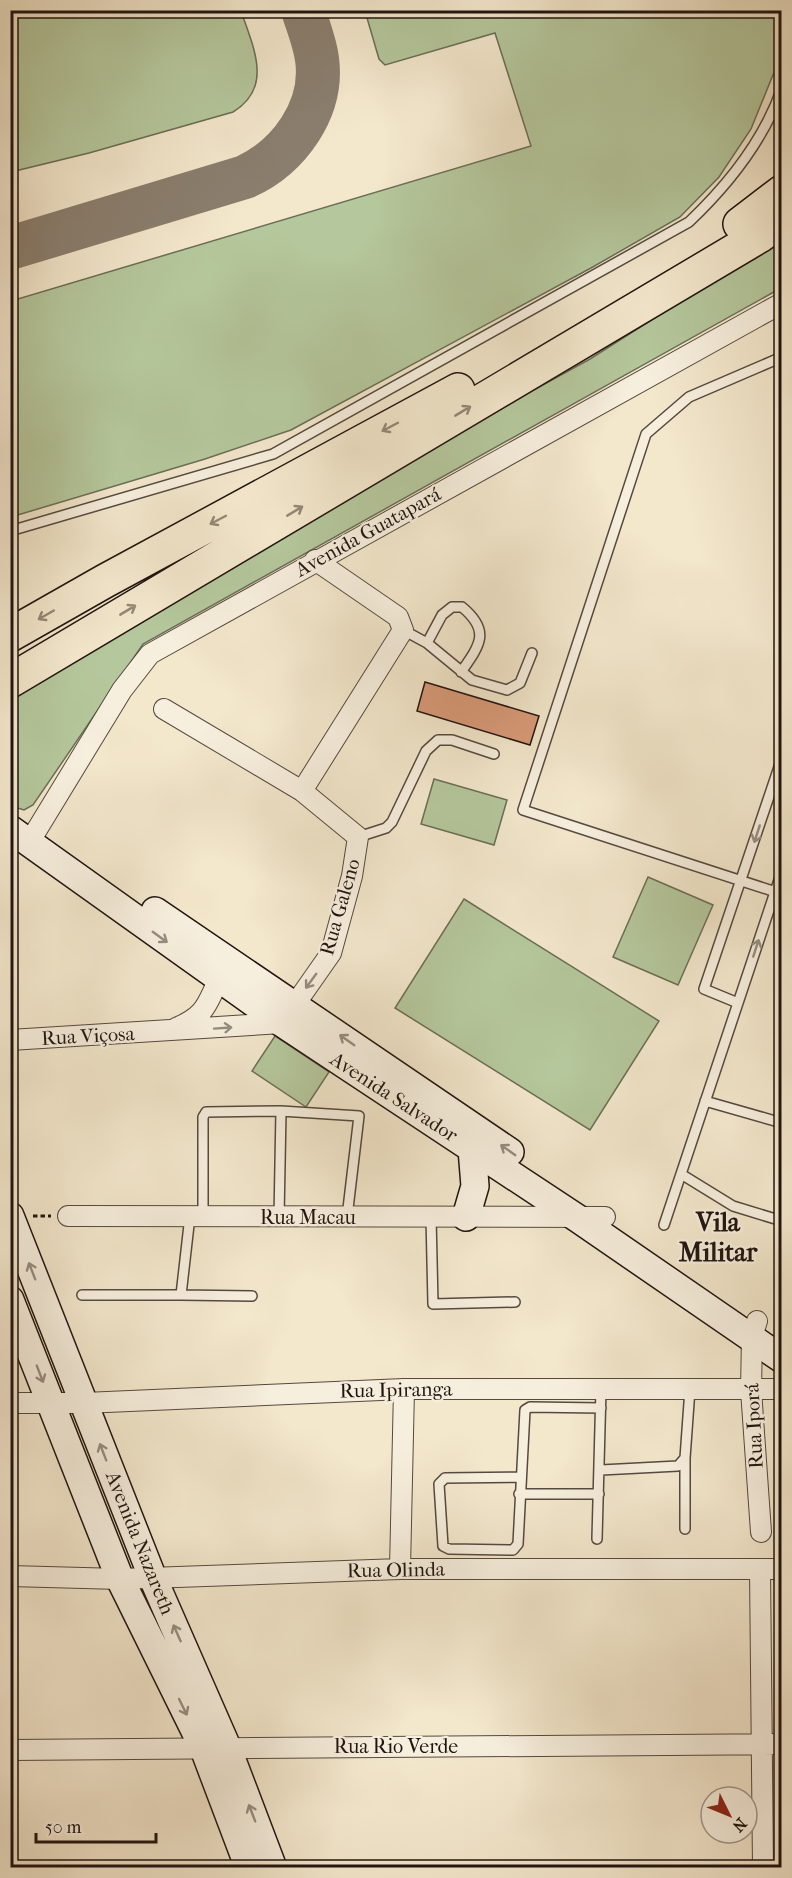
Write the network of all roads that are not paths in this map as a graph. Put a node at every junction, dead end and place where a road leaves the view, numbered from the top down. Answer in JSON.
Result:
{"nodes":[{"id":1,"x":782,"y":88,"type":"edge"},
{"id":2,"x":782,"y":192,"type":"edge"},
{"id":3,"x":782,"y":219,"type":"edge"},
{"id":4,"x":782,"y":303,"type":"edge"},
{"id":5,"x":782,"y":357,"type":"edge"},
{"id":6,"x":10,"y":531,"type":"edge"},
{"id":7,"x":315,"y":560,"type":"junction"},
{"id":8,"x":82,"y":594,"type":"junction"},
{"id":9,"x":98,"y":628,"type":"junction"},
{"id":10,"x":403,"y":630,"type":"junction"},
{"id":11,"x":10,"y":635,"type":"edge"},
{"id":12,"x":427,"y":643,"type":"junction"},
{"id":13,"x":532,"y":653,"type":"dead end"},
{"id":14,"x":461,"y":672,"type":"junction"},
{"id":15,"x":10,"y":681,"type":"edge"},
{"id":16,"x":164,"y":709,"type":"dead end"},
{"id":17,"x":494,"y":754,"type":"dead end"},
{"id":18,"x":782,"y":758,"type":"edge"},
{"id":19,"x":302,"y":791,"type":"junction"},
{"id":20,"x":10,"y":813,"type":"edge"},
{"id":21,"x":26,"y":834,"type":"edge"},
{"id":22,"x":358,"y":837,"type":"junction"},
{"id":23,"x":782,"y":871,"type":"edge"},
{"id":24,"x":741,"y":881,"type":"junction"},
{"id":25,"x":778,"y":893,"type":"edge"},
{"id":26,"x":224,"y":971,"type":"junction"},
{"id":27,"x":738,"y":1004,"type":"junction"},
{"id":28,"x":288,"y":1013,"type":"junction"},
{"id":29,"x":165,"y":1032,"type":"junction"},
{"id":30,"x":10,"y":1040,"type":"edge"},
{"id":31,"x":705,"y":1101,"type":"junction"},
{"id":32,"x":281,"y":1111,"type":"junction"},
{"id":33,"x":782,"y":1123,"type":"edge"},
{"id":34,"x":472,"y":1149,"type":"junction"},
{"id":35,"x":681,"y":1174,"type":"junction"},
{"id":36,"x":16,"y":1216,"type":"edge"},
{"id":37,"x":68,"y":1216,"type":"road end"},
{"id":38,"x":197,"y":1216,"type":"junction"},
{"id":39,"x":279,"y":1217,"type":"junction"},
{"id":40,"x":347,"y":1217,"type":"junction"},
{"id":41,"x":430,"y":1217,"type":"junction"},
{"id":42,"x":605,"y":1217,"type":"junction"},
{"id":43,"x":466,"y":1218,"type":"junction"},
{"id":44,"x":577,"y":1218,"type":"junction"},
{"id":45,"x":782,"y":1221,"type":"edge"},
{"id":46,"x":664,"y":1225,"type":"dead end"},
{"id":47,"x":82,"y":1295,"type":"dead end"},
{"id":48,"x":181,"y":1295,"type":"junction"},
{"id":49,"x":252,"y":1296,"type":"dead end"},
{"id":50,"x":10,"y":1300,"type":"edge"},
{"id":51,"x":515,"y":1302,"type":"dead end"},
{"id":52,"x":754,"y":1329,"type":"junction"},
{"id":53,"x":782,"y":1337,"type":"edge"},
{"id":54,"x":782,"y":1359,"type":"edge"},
{"id":55,"x":404,"y":1389,"type":"junction"},
{"id":56,"x":690,"y":1389,"type":"junction"},
{"id":57,"x":782,"y":1389,"type":"edge"},
{"id":58,"x":751,"y":1390,"type":"junction"},
{"id":59,"x":601,"y":1399,"type":"junction"},
{"id":60,"x":10,"y":1403,"type":"edge"},
{"id":61,"x":51,"y":1403,"type":"junction"},
{"id":62,"x":84,"y":1403,"type":"junction"},
{"id":63,"x":685,"y":1458,"type":"junction"},
{"id":64,"x":601,"y":1470,"type":"junction"},
{"id":65,"x":520,"y":1477,"type":"junction"},
{"id":66,"x":519,"y":1494,"type":"junction"},
{"id":67,"x":599,"y":1494,"type":"junction"},
{"id":68,"x":685,"y":1529,"type":"dead end"},
{"id":69,"x":760,"y":1532,"type":"dead end"},
{"id":70,"x":597,"y":1539,"type":"dead end"},
{"id":71,"x":400,"y":1569,"type":"junction"},
{"id":72,"x":760,"y":1569,"type":"junction"},
{"id":73,"x":782,"y":1569,"type":"edge"},
{"id":74,"x":10,"y":1576,"type":"edge"},
{"id":75,"x":152,"y":1576,"type":"junction"},
{"id":76,"x":120,"y":1578,"type":"junction"},
{"id":77,"x":760,"y":1744,"type":"junction"},
{"id":78,"x":782,"y":1744,"type":"edge"},
{"id":79,"x":216,"y":1748,"type":"junction"},
{"id":80,"x":10,"y":1750,"type":"edge"},
{"id":81,"x":249,"y":1868,"type":"edge"},
{"id":82,"x":273,"y":1868,"type":"edge"},
{"id":83,"x":763,"y":1868,"type":"edge"}],
"edges":[{"from":1,"to":6,"type":"lane"},
{"from":2,"to":8,"type":"highway","one_way":true},
{"from":9,"to":3,"type":"highway","one_way":true},
{"from":4,"to":7,"type":"street","name":"Avenida Guatapará"},
{"from":5,"to":24,"type":"lane"},
{"from":7,"to":10,"type":"street"},
{"from":7,"to":21,"type":"street","name":"Avenida Guatapará"},
{"from":8,"to":9,"type":"highway"},
{"from":8,"to":11,"type":"highway","one_way":true},
{"from":9,"to":15,"type":"highway"},
{"from":10,"to":12,"type":"lane"},
{"from":10,"to":19,"type":"street"},
{"from":12,"to":14,"type":"lane"},
{"from":12,"to":14,"type":"lane"},
{"from":13,"to":14,"type":"lane"},
{"from":16,"to":19,"type":"street","name":"Rua Galeno"},
{"from":17,"to":22,"type":"lane"},
{"from":18,"to":24,"type":"lane","one_way":true},
{"from":19,"to":22,"type":"street","name":"Rua Galeno"},
{"from":20,"to":21,"type":"street","name":"Avenida Salvador"},
{"from":21,"to":26,"type":"street","name":"Avenida Salvador"},
{"from":22,"to":28,"type":"street","name":"Rua Galeno","one_way":true},
{"from":23,"to":25,"type":"lane"},
{"from":24,"to":25,"type":"lane"},
{"from":24,"to":27,"type":"lane"},
{"from":27,"to":25,"type":"lane","one_way":true},
{"from":26,"to":28,"type":"street","name":"Avenida Salvador"},
{"from":26,"to":29,"type":"street","name":"Rua Viçosa"},
{"from":27,"to":31,"type":"lane"},
{"from":29,"to":28,"type":"street","name":"Rua Viçosa","one_way":true},
{"from":28,"to":34,"type":"street","name":"Avenida Salvador"},
{"from":42,"to":28,"type":"street","name":"Avenida Salvador","one_way":true},
{"from":29,"to":30,"type":"street","name":"Rua Viçosa"},
{"from":31,"to":33,"type":"lane"},
{"from":31,"to":35,"type":"lane"},
{"from":32,"to":38,"type":"lane"},
{"from":32,"to":39,"type":"lane"},
{"from":32,"to":40,"type":"lane"},
{"from":34,"to":43,"type":"street"},
{"from":34,"to":44,"type":"street","name":"Avenida Salvador"},
{"from":35,"to":45,"type":"lane"},
{"from":35,"to":46,"type":"lane"},
{"from":62,"to":36,"type":"street","name":"Avenida Nazareth","one_way":true},
{"from":37,"to":38,"type":"street","name":"Rua Macau"},
{"from":38,"to":39,"type":"street","name":"Rua Macau"},
{"from":38,"to":48,"type":"lane"},
{"from":39,"to":40,"type":"street","name":"Rua Macau"},
{"from":40,"to":41,"type":"street","name":"Rua Macau"},
{"from":41,"to":43,"type":"street","name":"Rua Macau"},
{"from":41,"to":51,"type":"lane"},
{"from":42,"to":44,"type":"street","name":"Rua Macau"},
{"from":42,"to":52,"type":"street","name":"Avenida Salvador"},
{"from":43,"to":44,"type":"street","name":"Rua Macau"},
{"from":44,"to":52,"type":"street","name":"Avenida Salvador"},
{"from":47,"to":48,"type":"lane"},
{"from":48,"to":49,"type":"lane"},
{"from":50,"to":61,"type":"street","name":"Avenida Nazareth","one_way":true},
{"from":52,"to":53,"type":"street","name":"Avenida Salvador"},
{"from":52,"to":54,"type":"street","name":"Avenida Salvador"},
{"from":52,"to":58,"type":"street","name":"Rua Iporá"},
{"from":55,"to":59,"type":"street","name":"Rua Ipiranga"},
{"from":55,"to":62,"type":"street","name":"Rua Ipiranga"},
{"from":55,"to":71,"type":"street"},
{"from":56,"to":58,"type":"street","name":"Rua Ipiranga"},
{"from":56,"to":59,"type":"street","name":"Rua Ipiranga"},
{"from":56,"to":63,"type":"lane"},
{"from":57,"to":58,"type":"street","name":"Rua Ipiranga"},
{"from":58,"to":69,"type":"street","name":"Rua Iporá"},
{"from":59,"to":64,"type":"lane"},
{"from":59,"to":65,"type":"lane"},
{"from":60,"to":61,"type":"street","name":"Rua Ipiranga"},
{"from":61,"to":62,"type":"street","name":"Rua Ipiranga"},
{"from":61,"to":76,"type":"street","name":"Avenida Nazareth"},
{"from":75,"to":62,"type":"street","name":"Avenida Nazareth","one_way":true},
{"from":63,"to":64,"type":"lane"},
{"from":63,"to":68,"type":"lane"},
{"from":64,"to":67,"type":"lane"},
{"from":65,"to":66,"type":"lane"},
{"from":65,"to":66,"type":"lane"},
{"from":66,"to":67,"type":"lane"},
{"from":67,"to":70,"type":"lane"},
{"from":71,"to":72,"type":"street","name":"Rua Olinda"},
{"from":71,"to":75,"type":"street","name":"Rua Olinda"},
{"from":72,"to":73,"type":"street","name":"Rua Olinda"},
{"from":72,"to":77,"type":"street"},
{"from":74,"to":76,"type":"street","name":"Rua Olinda"},
{"from":75,"to":76,"type":"street","name":"Rua Olinda"},
{"from":79,"to":75,"type":"street","name":"Avenida Nazareth","one_way":true},
{"from":76,"to":79,"type":"street","name":"Avenida Nazareth","one_way":true},
{"from":77,"to":78,"type":"street","name":"Rua Rio Verde"},
{"from":77,"to":79,"type":"street","name":"Rua Rio Verde"},
{"from":77,"to":83,"type":"street"},
{"from":79,"to":80,"type":"street","name":"Rua Rio Verde"},
{"from":79,"to":81,"type":"street","name":"Avenida Nazareth"},
{"from":82,"to":79,"type":"street","name":"Avenida Nazareth","one_way":true}]}
